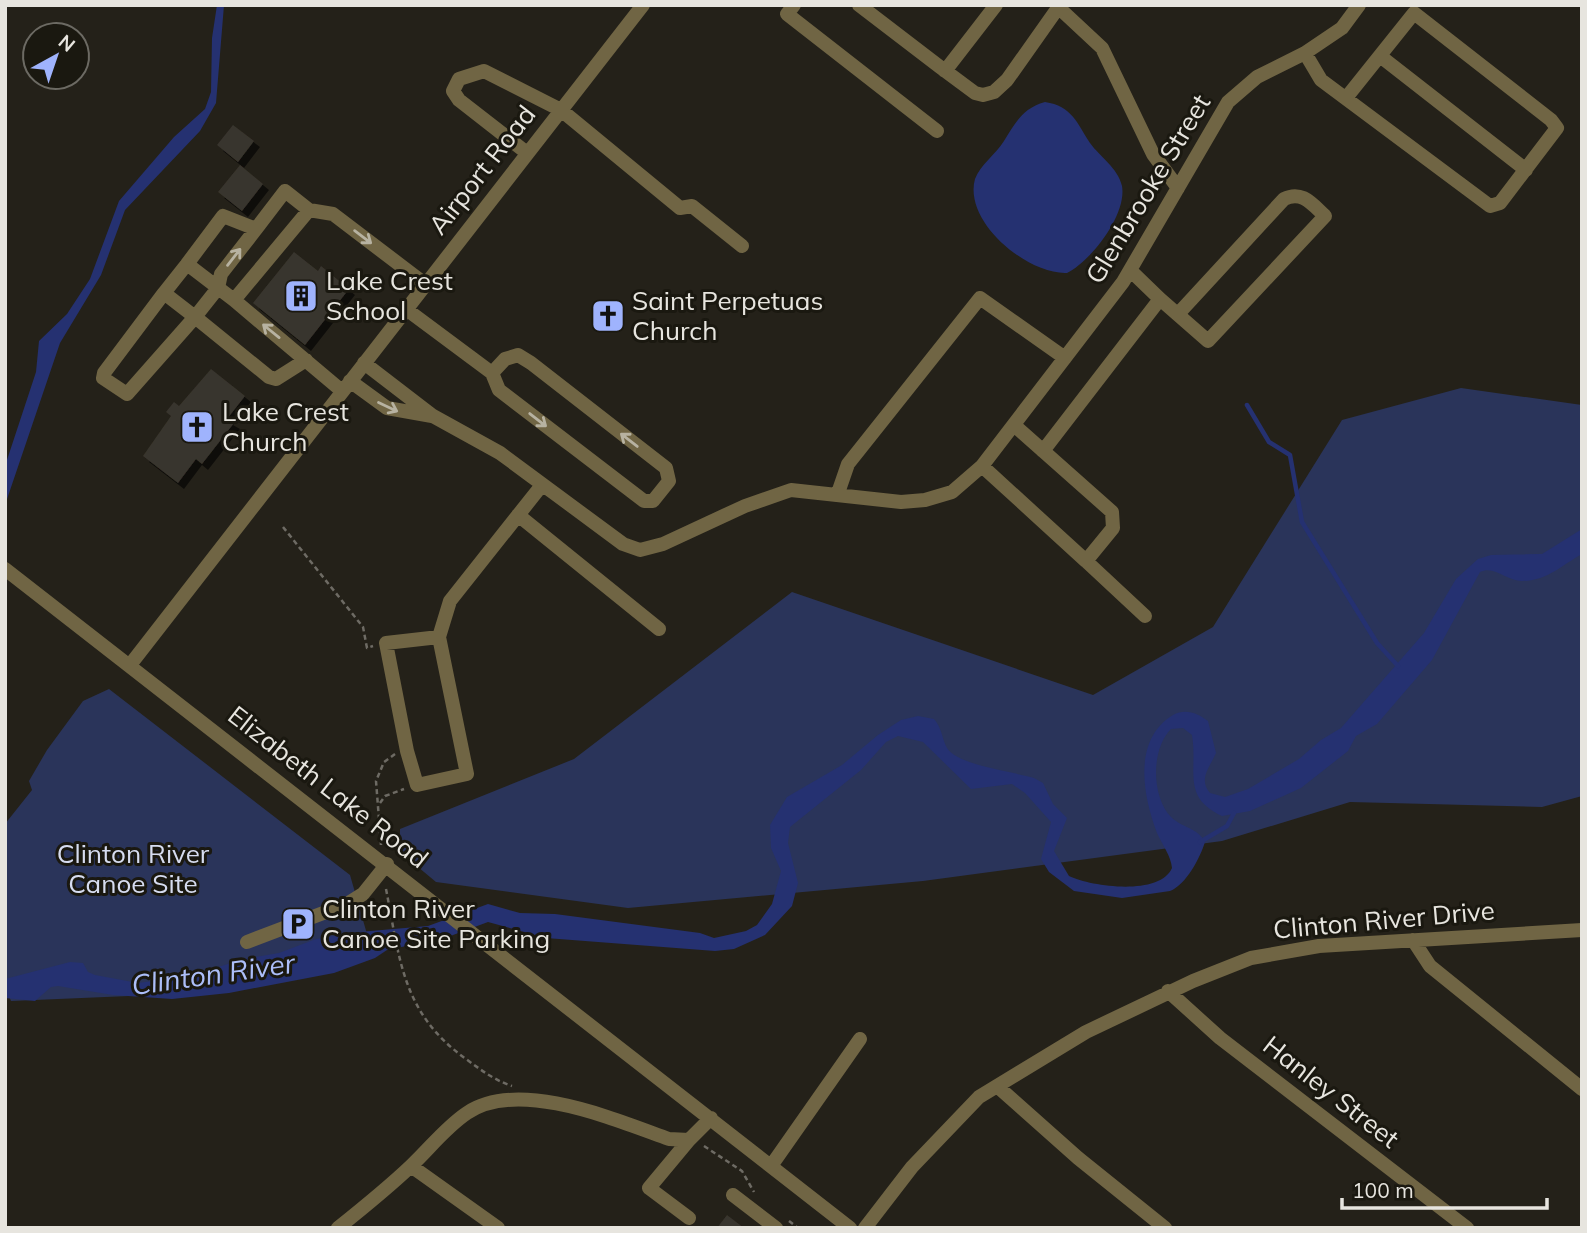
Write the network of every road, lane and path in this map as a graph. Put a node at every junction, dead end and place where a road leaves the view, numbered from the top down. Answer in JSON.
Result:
{"nodes":[{"id":1,"x":643,"y":5,"type":"edge"},
{"id":2,"x":794,"y":5,"type":"edge"},
{"id":3,"x":859,"y":5,"type":"edge"},
{"id":4,"x":996,"y":5,"type":"edge"},
{"id":5,"x":1359,"y":5,"type":"edge"},
{"id":6,"x":1059,"y":6,"type":"edge"},
{"id":7,"x":1417,"y":9,"type":"edge"},
{"id":8,"x":1305,"y":53,"type":"junction"},
{"id":9,"x":1380,"y":56,"type":"junction"},
{"id":10,"x":945,"y":71,"type":"junction"},
{"id":11,"x":1346,"y":98,"type":"junction"},
{"id":12,"x":561,"y":110,"type":"junction"},
{"id":13,"x":937,"y":131,"type":"dead end"},
{"id":14,"x":527,"y":153,"type":"junction"},
{"id":15,"x":1525,"y":170,"type":"junction"},
{"id":16,"x":1178,"y":188,"type":"junction"},
{"id":17,"x":309,"y":210,"type":"junction"},
{"id":18,"x":256,"y":229,"type":"junction"},
{"id":19,"x":742,"y":246,"type":"dead end"},
{"id":20,"x":187,"y":264,"type":"junction"},
{"id":21,"x":1131,"y":271,"type":"junction"},
{"id":22,"x":425,"y":284,"type":"junction"},
{"id":23,"x":218,"y":288,"type":"junction"},
{"id":24,"x":164,"y":293,"type":"junction"},
{"id":25,"x":1160,"y":299,"type":"junction"},
{"id":26,"x":234,"y":300,"type":"junction"},
{"id":27,"x":406,"y":309,"type":"junction"},
{"id":28,"x":1178,"y":314,"type":"junction"},
{"id":29,"x":195,"y":317,"type":"junction"},
{"id":30,"x":1065,"y":358,"type":"junction"},
{"id":31,"x":306,"y":360,"type":"junction"},
{"id":32,"x":364,"y":363,"type":"junction"},
{"id":33,"x":492,"y":373,"type":"junction"},
{"id":34,"x":346,"y":386,"type":"junction"},
{"id":35,"x":433,"y":416,"type":"junction"},
{"id":36,"x":1014,"y":425,"type":"junction"},
{"id":37,"x":1043,"y":451,"type":"junction"},
{"id":38,"x":982,"y":466,"type":"junction"},
{"id":39,"x":542,"y":485,"type":"junction"},
{"id":40,"x":838,"y":493,"type":"junction"},
{"id":41,"x":518,"y":515,"type":"junction"},
{"id":42,"x":283,"y":527,"type":"dead end"},
{"id":43,"x":1086,"y":561,"type":"junction"},
{"id":44,"x":5,"y":569,"type":"edge"},
{"id":45,"x":1145,"y":616,"type":"dead end"},
{"id":46,"x":659,"y":629,"type":"dead end"},
{"id":47,"x":439,"y":637,"type":"junction"},
{"id":48,"x":386,"y":643,"type":"junction"},
{"id":49,"x":130,"y":665,"type":"junction"},
{"id":50,"x":407,"y":751,"type":"junction"},
{"id":51,"x":417,"y":785,"type":"junction"},
{"id":52,"x":379,"y":805,"type":"junction"},
{"id":53,"x":387,"y":864,"type":"junction"},
{"id":54,"x":1582,"y":930,"type":"edge"},
{"id":55,"x":1413,"y":940,"type":"junction"},
{"id":56,"x":247,"y":942,"type":"dead end"},
{"id":57,"x":1168,"y":992,"type":"junction"},
{"id":58,"x":860,"y":1039,"type":"dead end"},
{"id":59,"x":997,"y":1086,"type":"junction"},
{"id":60,"x":517,"y":1088,"type":"dead end"},
{"id":61,"x":1582,"y":1089,"type":"edge"},
{"id":62,"x":711,"y":1118,"type":"junction"},
{"id":63,"x":691,"y":1138,"type":"junction"},
{"id":64,"x":411,"y":1166,"type":"junction"},
{"id":65,"x":771,"y":1166,"type":"junction"},
{"id":66,"x":733,"y":1195,"type":"dead end"},
{"id":67,"x":759,"y":1198,"type":"dead end"},
{"id":68,"x":689,"y":1219,"type":"dead end"},
{"id":69,"x":782,"y":1224,"type":"edge"},
{"id":70,"x":848,"y":1227,"type":"edge"},
{"id":71,"x":338,"y":1228,"type":"edge"},
{"id":72,"x":498,"y":1228,"type":"edge"},
{"id":73,"x":798,"y":1228,"type":"edge"},
{"id":74,"x":865,"y":1228,"type":"edge"},
{"id":75,"x":1165,"y":1228,"type":"edge"},
{"id":76,"x":1467,"y":1228,"type":"edge"}],
"edges":[{"from":1,"to":12,"type":"street","name":"Airport Road"},
{"from":2,"to":13,"type":"street"},
{"from":3,"to":10,"type":"street"},
{"from":4,"to":10,"type":"street"},
{"from":5,"to":8,"type":"street","name":"Glenbrooke Street"},
{"from":6,"to":10,"type":"street"},
{"from":6,"to":16,"type":"street"},
{"from":7,"to":9,"type":"street"},
{"from":7,"to":15,"type":"street"},
{"from":8,"to":11,"type":"street"},
{"from":8,"to":16,"type":"street","name":"Glenbrooke Street"},
{"from":9,"to":11,"type":"street"},
{"from":9,"to":15,"type":"street"},
{"from":11,"to":15,"type":"street"},
{"from":12,"to":14,"type":"street","name":"Airport Road"},
{"from":12,"to":14,"type":"street"},
{"from":12,"to":19,"type":"street"},
{"from":14,"to":22,"type":"street","name":"Airport Road"},
{"from":16,"to":21,"type":"street","name":"Glenbrooke Street"},
{"from":17,"to":18,"type":"street"},
{"from":17,"to":22,"type":"street","one_way":true},
{"from":17,"to":26,"type":"street"},
{"from":18,"to":20,"type":"street"},
{"from":23,"to":18,"type":"street","one_way":true},
{"from":20,"to":23,"type":"street"},
{"from":20,"to":24,"type":"street"},
{"from":21,"to":25,"type":"street"},
{"from":21,"to":30,"type":"street","name":"Glenbrooke Street"},
{"from":22,"to":27,"type":"street","name":"Airport Road"},
{"from":23,"to":26,"type":"street"},
{"from":23,"to":29,"type":"street"},
{"from":24,"to":29,"type":"street"},
{"from":24,"to":29,"type":"street"},
{"from":25,"to":28,"type":"street"},
{"from":25,"to":37,"type":"street"},
{"from":31,"to":26,"type":"street","one_way":true},
{"from":27,"to":32,"type":"street","name":"Airport Road"},
{"from":27,"to":33,"type":"street"},
{"from":28,"to":28,"type":"street"},
{"from":29,"to":31,"type":"street"},
{"from":30,"to":36,"type":"street","name":"Glenbrooke Street"},
{"from":30,"to":40,"type":"street"},
{"from":31,"to":34,"type":"street"},
{"from":32,"to":34,"type":"street","name":"Airport Road"},
{"from":32,"to":35,"type":"street"},
{"from":33,"to":33,"type":"street","one_way":true},
{"from":34,"to":35,"type":"street","one_way":true},
{"from":34,"to":49,"type":"street","name":"Airport Road"},
{"from":35,"to":39,"type":"street"},
{"from":36,"to":37,"type":"street"},
{"from":36,"to":38,"type":"street","name":"Glenbrooke Street"},
{"from":37,"to":43,"type":"street"},
{"from":38,"to":40,"type":"street","name":"Glenbrooke Street"},
{"from":38,"to":43,"type":"street"},
{"from":39,"to":40,"type":"street"},
{"from":39,"to":41,"type":"street"},
{"from":41,"to":46,"type":"street"},
{"from":41,"to":47,"type":"street"},
{"from":42,"to":48,"type":"path"},
{"from":43,"to":45,"type":"street"},
{"from":44,"to":49,"type":"street","name":"Elizabeth Lake Road"},
{"from":47,"to":48,"type":"street"},
{"from":47,"to":51,"type":"street"},
{"from":48,"to":50,"type":"street"},
{"from":49,"to":53,"type":"street","name":"Elizabeth Lake Road"},
{"from":50,"to":51,"type":"street"},
{"from":50,"to":52,"type":"path"},
{"from":51,"to":52,"type":"path"},
{"from":52,"to":53,"type":"path"},
{"from":53,"to":56,"type":"street"},
{"from":53,"to":60,"type":"path"},
{"from":53,"to":62,"type":"street","name":"Elizabeth Lake Road"},
{"from":54,"to":55,"type":"street","name":"Clinton River Drive"},
{"from":55,"to":57,"type":"street","name":"Clinton River Drive"},
{"from":55,"to":61,"type":"street"},
{"from":57,"to":59,"type":"street","name":"Clinton River Drive"},
{"from":57,"to":76,"type":"street","name":"Hanley Street"},
{"from":58,"to":65,"type":"street"},
{"from":59,"to":74,"type":"street","name":"Clinton River Drive"},
{"from":59,"to":75,"type":"street"},
{"from":62,"to":63,"type":"street"},
{"from":62,"to":65,"type":"street","name":"Elizabeth Lake Road"},
{"from":63,"to":64,"type":"street"},
{"from":63,"to":67,"type":"path"},
{"from":63,"to":68,"type":"street"},
{"from":64,"to":71,"type":"street"},
{"from":64,"to":72,"type":"street"},
{"from":65,"to":70,"type":"street","name":"Elizabeth Lake Road"},
{"from":66,"to":69,"type":"street"},
{"from":69,"to":73,"type":"path"}]}
